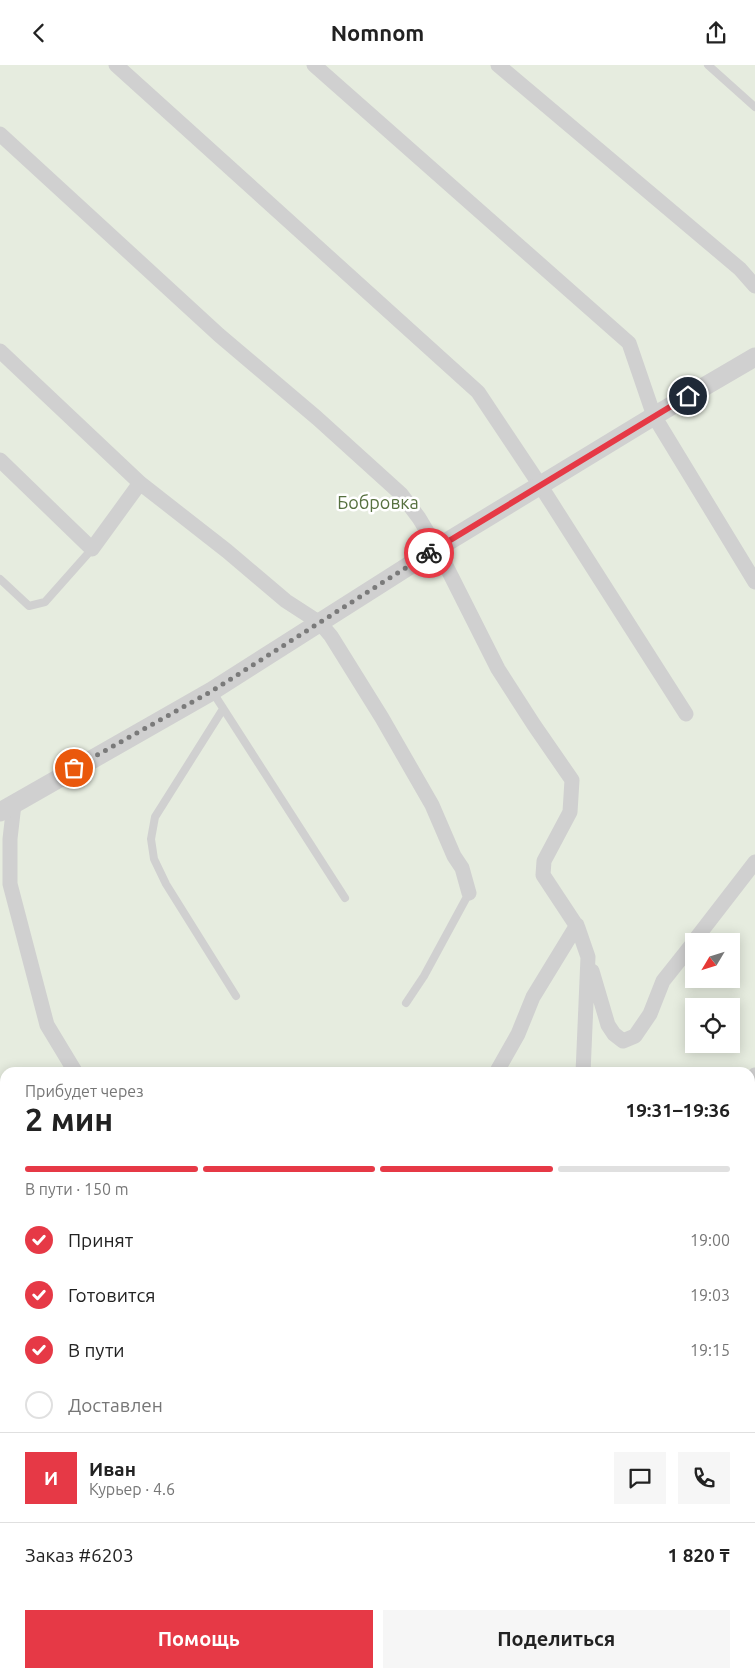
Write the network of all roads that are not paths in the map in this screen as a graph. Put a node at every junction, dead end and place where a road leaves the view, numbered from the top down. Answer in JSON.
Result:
{"nodes":[{"id":1,"x":116,"y":65,"type":"edge"},
{"id":2,"x":314,"y":65,"type":"edge"},
{"id":3,"x":498,"y":65,"type":"edge"},
{"id":4,"x":708,"y":65,"type":"edge"},
{"id":5,"x":755,"y":107,"type":"edge"},
{"id":6,"x":0,"y":134,"type":"edge"},
{"id":7,"x":755,"y":285,"type":"edge"},
{"id":8,"x":0,"y":351,"type":"edge"},
{"id":9,"x":755,"y":357,"type":"edge"},
{"id":10,"x":654,"y":416,"type":"junction"},
{"id":11,"x":0,"y":460,"type":"edge"},
{"id":12,"x":140,"y":483,"type":"junction"},
{"id":13,"x":540,"y":485,"type":"junction"},
{"id":14,"x":436,"y":548,"type":"junction"},
{"id":15,"x":92,"y":549,"type":"junction"},
{"id":16,"x":0,"y":579,"type":"edge"},
{"id":17,"x":755,"y":582,"type":"edge"},
{"id":18,"x":320,"y":623,"type":"junction"},
{"id":19,"x":212,"y":691,"type":"junction"},
{"id":20,"x":223,"y":709,"type":"junction"},
{"id":21,"x":686,"y":714,"type":"dead end"},
{"id":22,"x":7,"y":808,"type":"edge"},
{"id":23,"x":755,"y":862,"type":"edge"},
{"id":24,"x":469,"y":893,"type":"joint"},
{"id":25,"x":345,"y":898,"type":"dead end"},
{"id":26,"x":576,"y":925,"type":"junction"},
{"id":27,"x":701,"y":933,"type":"edge"},
{"id":28,"x":685,"y":953,"type":"edge"},
{"id":29,"x":588,"y":957,"type":"junction"},
{"id":30,"x":236,"y":996,"type":"dead end"},
{"id":31,"x":406,"y":1003,"type":"dead end"},
{"id":32,"x":72,"y":1067,"type":"edge"},
{"id":33,"x":499,"y":1067,"type":"edge"},
{"id":34,"x":583,"y":1067,"type":"edge"}],
"edges":[{"from":1,"to":13,"type":"street"},
{"from":2,"to":10,"type":"street"},
{"from":3,"to":7,"type":"street"},
{"from":4,"to":5,"type":"lane"},
{"from":6,"to":14,"type":"street"},
{"from":8,"to":12,"type":"street"},
{"from":9,"to":10,"type":"street"},
{"from":10,"to":13,"type":"street"},
{"from":10,"to":17,"type":"street"},
{"from":11,"to":15,"type":"street"},
{"from":12,"to":15,"type":"street"},
{"from":12,"to":18,"type":"street"},
{"from":13,"to":14,"type":"street"},
{"from":13,"to":21,"type":"street"},
{"from":14,"to":18,"type":"street"},
{"from":14,"to":26,"type":"street"},
{"from":15,"to":16,"type":"lane"},
{"from":18,"to":19,"type":"street"},
{"from":18,"to":24,"type":"street"},
{"from":19,"to":20,"type":"lane"},
{"from":19,"to":22,"type":"street"},
{"from":20,"to":25,"type":"lane"},
{"from":20,"to":30,"type":"lane"},
{"from":22,"to":32,"type":"street"},
{"from":23,"to":27,"type":"street"},
{"from":24,"to":31,"type":"lane"},
{"from":26,"to":29,"type":"street"},
{"from":26,"to":33,"type":"street"},
{"from":28,"to":29,"type":"street"},
{"from":29,"to":34,"type":"street"}]}
